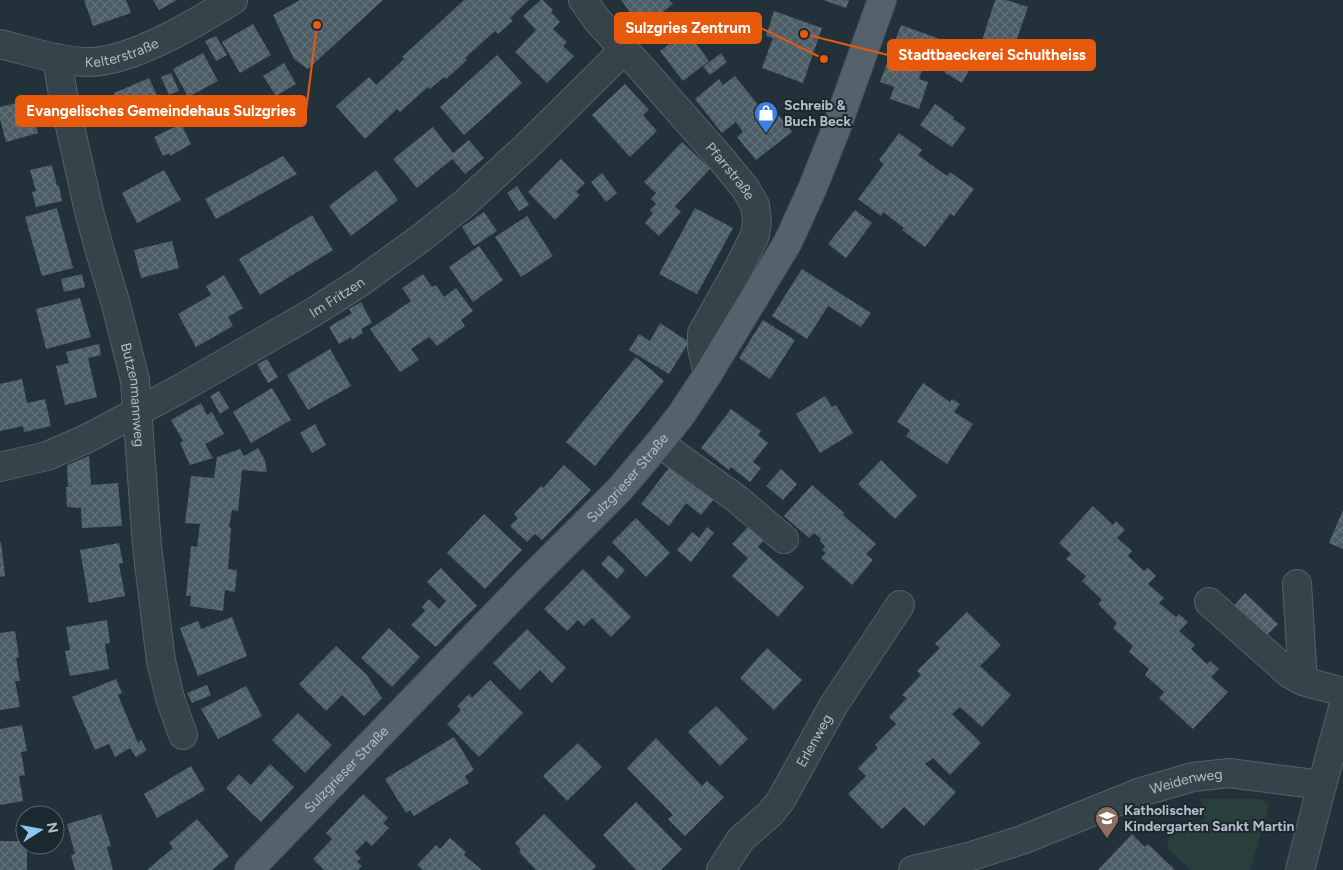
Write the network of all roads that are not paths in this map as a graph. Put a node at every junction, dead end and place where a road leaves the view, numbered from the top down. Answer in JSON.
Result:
{"nodes":[{"id":1,"x":233,"y":0,"type":"edge"},
{"id":2,"x":583,"y":0,"type":"edge"},
{"id":3,"x":882,"y":0,"type":"edge"},
{"id":4,"x":0,"y":44,"type":"edge"},
{"id":5,"x":624,"y":50,"type":"junction"},
{"id":6,"x":57,"y":58,"type":"junction"},
{"id":7,"x":708,"y":374,"type":"junction"},
{"id":8,"x":138,"y":412,"type":"junction"},
{"id":9,"x":659,"y":443,"type":"junction"},
{"id":10,"x":0,"y":467,"type":"edge"},
{"id":11,"x":784,"y":539,"type":"dead end"},
{"id":12,"x":1297,"y":584,"type":"dead end"},
{"id":13,"x":1209,"y":602,"type":"dead end"},
{"id":14,"x":900,"y":605,"type":"dead end"},
{"id":15,"x":1303,"y":681,"type":"junction"},
{"id":16,"x":1343,"y":692,"type":"edge"},
{"id":17,"x":1343,"y":708,"type":"edge"},
{"id":18,"x":183,"y":735,"type":"dead end"},
{"id":19,"x":1322,"y":785,"type":"junction"},
{"id":20,"x":248,"y":870,"type":"edge"},
{"id":21,"x":722,"y":870,"type":"edge"},
{"id":22,"x":913,"y":870,"type":"edge"},
{"id":23,"x":1300,"y":870,"type":"edge"}],
"edges":[{"from":1,"to":6,"type":"street","name":"Kelterstraße"},
{"from":2,"to":5,"type":"street","name":"Pfarrstraße"},
{"from":3,"to":7,"type":"main road","name":"Sulzgrieser Straße"},
{"from":4,"to":6,"type":"street","name":"Kelterstraße"},
{"from":5,"to":7,"type":"street","name":"Pfarrstraße"},
{"from":5,"to":8,"type":"street","name":"Im Fritzen"},
{"from":6,"to":8,"type":"street","name":"Butzenmannweg"},
{"from":7,"to":9,"type":"main road","name":"Sulzgrieser Straße"},
{"from":8,"to":10,"type":"street","name":"Im Fritzen"},
{"from":8,"to":18,"type":"street","name":"Butzenmannweg"},
{"from":9,"to":11,"type":"street"},
{"from":9,"to":20,"type":"main road","name":"Sulzgrieser Straße"},
{"from":12,"to":15,"type":"street"},
{"from":13,"to":15,"type":"street"},
{"from":14,"to":21,"type":"street","name":"Erlenweg"},
{"from":15,"to":16,"type":"street"},
{"from":17,"to":19,"type":"street"},
{"from":19,"to":22,"type":"street","name":"Weidenweg"},
{"from":19,"to":23,"type":"street"}]}
